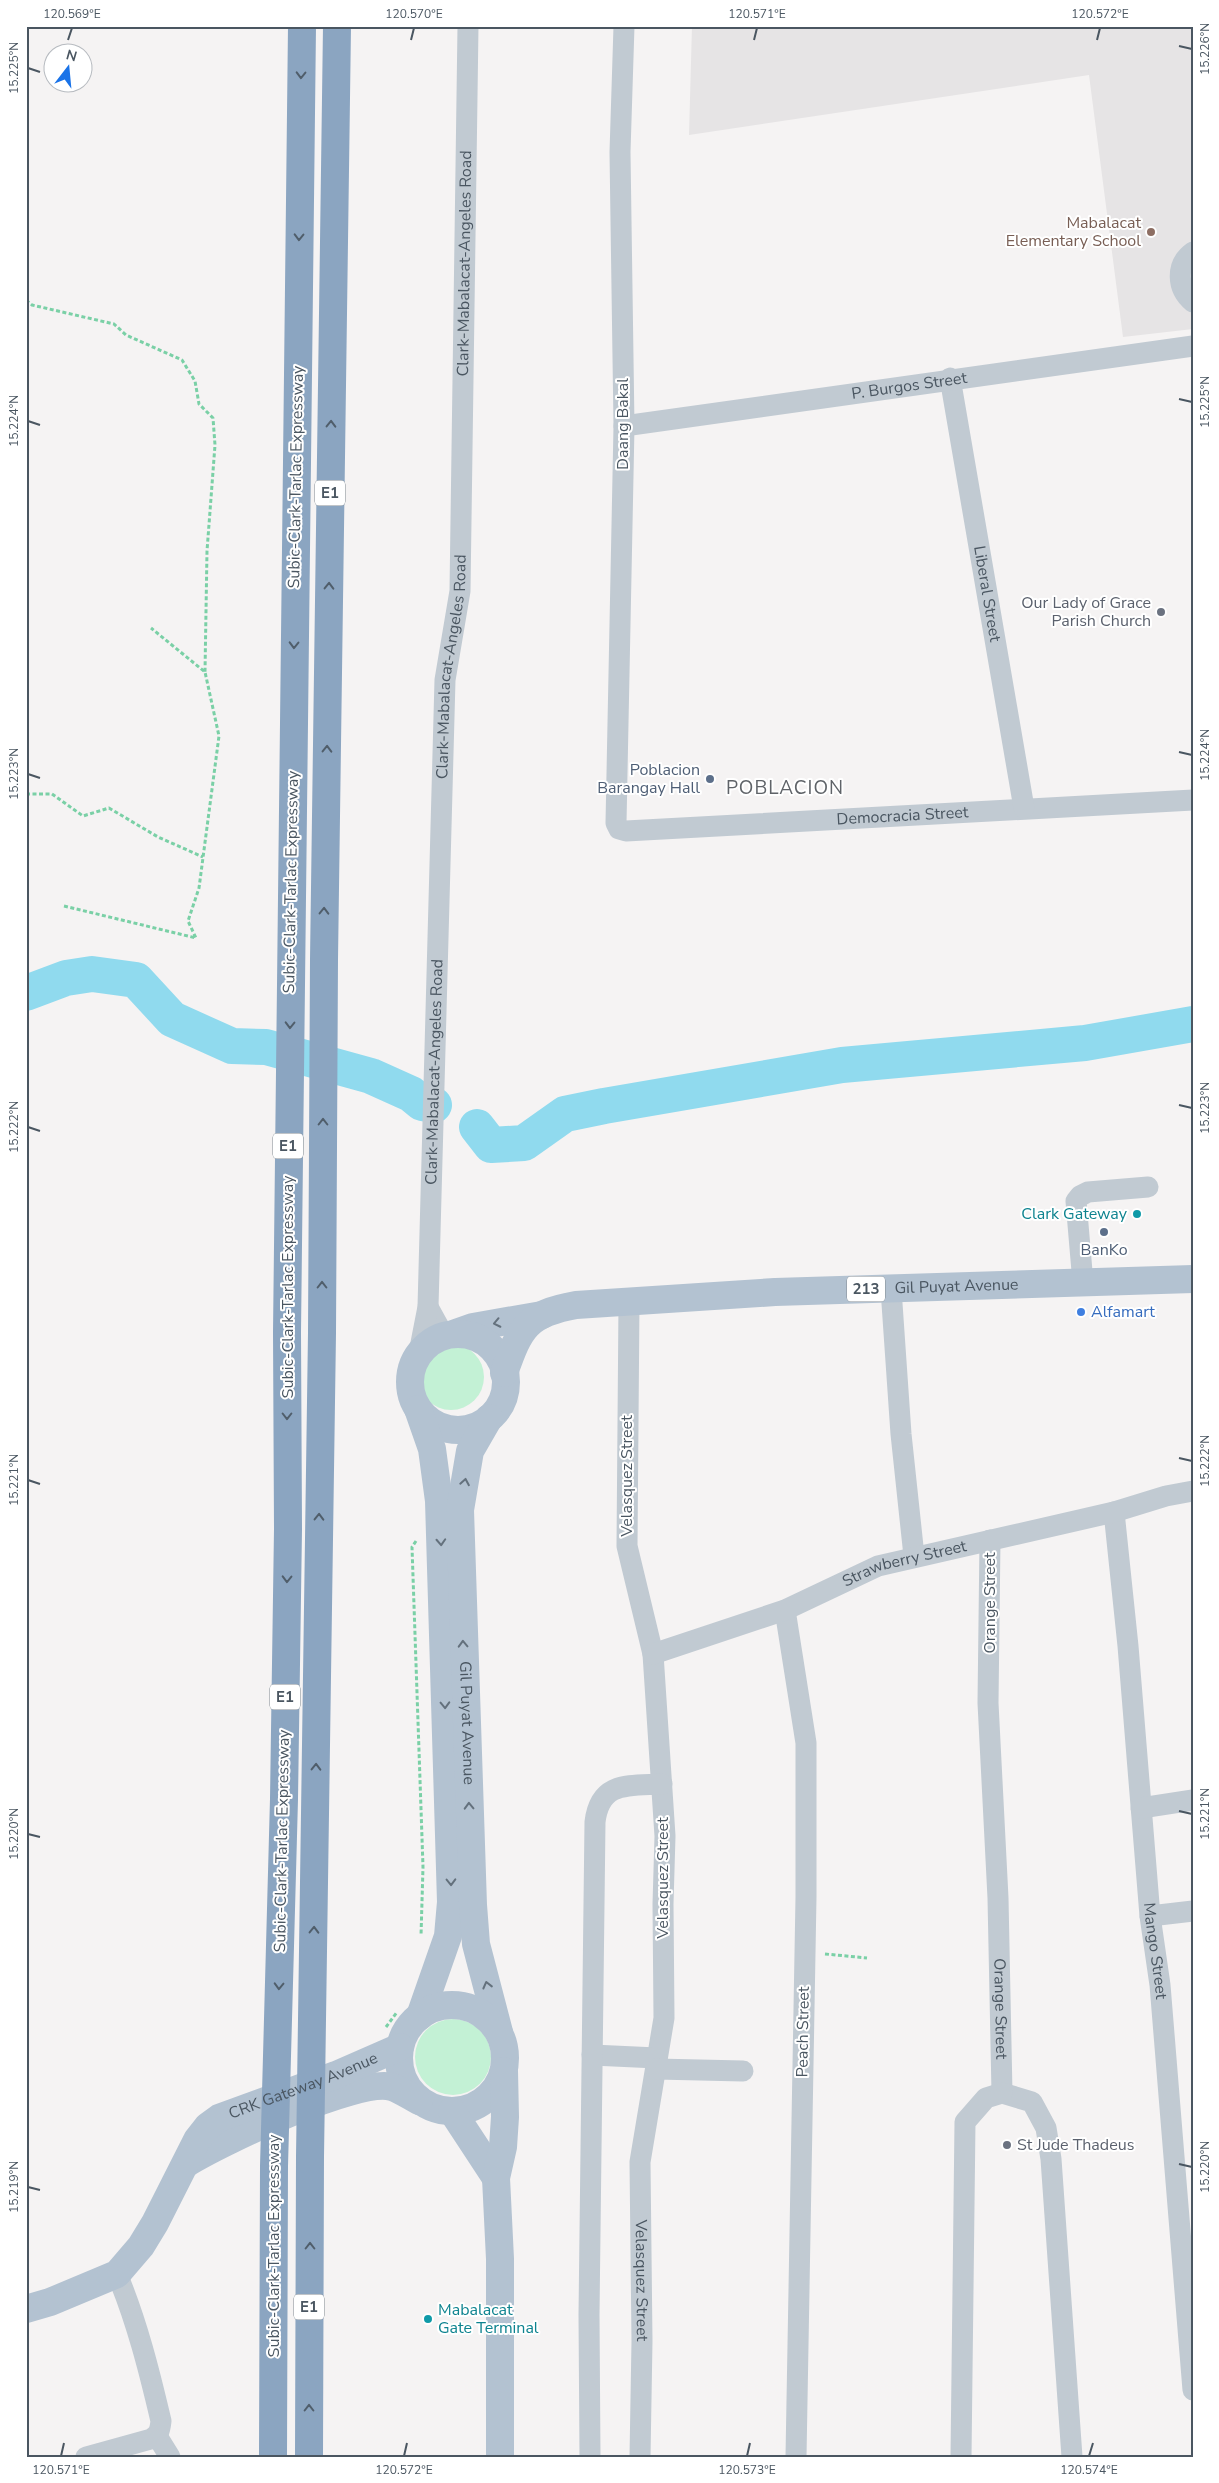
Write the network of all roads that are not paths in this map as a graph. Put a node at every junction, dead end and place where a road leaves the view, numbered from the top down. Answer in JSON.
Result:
{"nodes":[{"id":1,"x":302,"y":26,"type":"edge"},
{"id":2,"x":337,"y":26,"type":"edge"},
{"id":3,"x":468,"y":26,"type":"edge"},
{"id":4,"x":624,"y":26,"type":"edge"},
{"id":5,"x":1193,"y":252,"type":"edge"},
{"id":6,"x":1193,"y":302,"type":"edge"},
{"id":7,"x":1193,"y":346,"type":"edge"},
{"id":8,"x":950,"y":378,"type":"junction"},
{"id":9,"x":624,"y":426,"type":"junction"},
{"id":10,"x":1193,"y":800,"type":"edge"},
{"id":11,"x":1024,"y":808,"type":"junction"},
{"id":12,"x":616,"y":823,"type":"joint"},
{"id":13,"x":1148,"y":1188,"type":"dead end"},
{"id":14,"x":1193,"y":1279,"type":"edge"},
{"id":15,"x":1083,"y":1283,"type":"junction"},
{"id":16,"x":890,"y":1289,"type":"junction"},
{"id":17,"x":428,"y":1299,"type":"junction"},
{"id":18,"x":629,"y":1301,"type":"junction"},
{"id":19,"x":542,"y":1314,"type":"junction"},
{"id":20,"x":449,"y":1335,"type":"junction"},
{"id":21,"x":419,"y":1353,"type":"junction"},
{"id":22,"x":504,"y":1373,"type":"junction"},
{"id":23,"x":418,"y":1409,"type":"junction"},
{"id":24,"x":489,"y":1418,"type":"junction"},
{"id":25,"x":1193,"y":1491,"type":"edge"},
{"id":26,"x":1114,"y":1512,"type":"junction"},
{"id":27,"x":990,"y":1540,"type":"junction"},
{"id":28,"x":914,"y":1556,"type":"junction"},
{"id":29,"x":785,"y":1610,"type":"junction"},
{"id":30,"x":653,"y":1654,"type":"junction"},
{"id":31,"x":662,"y":1784,"type":"junction"},
{"id":32,"x":1193,"y":1800,"type":"edge"},
{"id":33,"x":1140,"y":1808,"type":"junction"},
{"id":34,"x":1193,"y":1911,"type":"edge"},
{"id":35,"x":1150,"y":1916,"type":"junction"},
{"id":36,"x":410,"y":2011,"type":"junction"},
{"id":37,"x":499,"y":2032,"type":"junction"},
{"id":38,"x":392,"y":2037,"type":"junction"},
{"id":39,"x":592,"y":2055,"type":"junction"},
{"id":40,"x":656,"y":2063,"type":"junction"},
{"id":41,"x":504,"y":2071,"type":"junction"},
{"id":42,"x":743,"y":2071,"type":"dead end"},
{"id":43,"x":1002,"y":2093,"type":"junction"},
{"id":44,"x":423,"y":2103,"type":"junction"},
{"id":45,"x":452,"y":2111,"type":"junction"},
{"id":46,"x":187,"y":2163,"type":"junction"},
{"id":47,"x":496,"y":2178,"type":"junction"},
{"id":48,"x":117,"y":2274,"type":"junction"},
{"id":49,"x":26,"y":2309,"type":"edge"},
{"id":50,"x":1193,"y":2390,"type":"edge"},
{"id":51,"x":157,"y":2436,"type":"junction"},
{"id":52,"x":86,"y":2457,"type":"edge"},
{"id":53,"x":170,"y":2457,"type":"edge"},
{"id":54,"x":273,"y":2457,"type":"edge"},
{"id":55,"x":309,"y":2457,"type":"edge"},
{"id":56,"x":500,"y":2457,"type":"edge"},
{"id":57,"x":590,"y":2457,"type":"edge"},
{"id":58,"x":640,"y":2457,"type":"edge"},
{"id":59,"x":796,"y":2457,"type":"edge"},
{"id":60,"x":961,"y":2457,"type":"edge"},
{"id":61,"x":1072,"y":2457,"type":"edge"}],
"edges":[{"from":1,"to":54,"type":"highway","name":"Subic-Clark-Tarlac Expressway","number":"E1","one_way":true},
{"from":55,"to":2,"type":"highway","name":"Subic-Clark-Tarlac Expressway","number":"E1","one_way":true},
{"from":3,"to":17,"type":"street","name":"Clark-Mabalacat-Angeles Road"},
{"from":4,"to":9,"type":"street","name":"Daang Bakal"},
{"from":5,"to":6,"type":"street"},
{"from":7,"to":8,"type":"street","name":"P. Burgos Street"},
{"from":8,"to":9,"type":"street","name":"P. Burgos Street"},
{"from":8,"to":11,"type":"street","name":"Liberal Street"},
{"from":9,"to":12,"type":"street","name":"Daang Bakal"},
{"from":10,"to":11,"type":"street","name":"Democracia Street"},
{"from":11,"to":12,"type":"street","name":"Democracia Street"},
{"from":13,"to":15,"type":"street"},
{"from":14,"to":15,"type":"main road","name":"Gil Puyat Avenue","number":"213"},
{"from":15,"to":16,"type":"main road","name":"Gil Puyat Avenue","number":"213"},
{"from":16,"to":18,"type":"main road","name":"Gil Puyat Avenue","number":"213"},
{"from":16,"to":28,"type":"street"},
{"from":17,"to":20,"type":"street"},
{"from":17,"to":21,"type":"street","name":"Clark-Mabalacat-Angeles Road"},
{"from":18,"to":19,"type":"main road","name":"Gil Puyat Avenue","number":"213"},
{"from":18,"to":30,"type":"street","name":"Velasquez Street"},
{"from":19,"to":20,"type":"main road","name":"Gil Puyat Avenue","number":"213","one_way":true},
{"from":19,"to":22,"type":"main road","name":"Gil Puyat Avenue","number":"213"},
{"from":20,"to":21,"type":"main road","number":"213"},
{"from":20,"to":22,"type":"main road"},
{"from":21,"to":23,"type":"main road"},
{"from":22,"to":24,"type":"main road","number":"213"},
{"from":23,"to":24,"type":"main road"},
{"from":23,"to":36,"type":"main road","name":"Gil Puyat Avenue","one_way":true},
{"from":37,"to":24,"type":"main road","name":"Gil Puyat Avenue","one_way":true},
{"from":25,"to":26,"type":"street","name":"Strawberry Street"},
{"from":26,"to":27,"type":"street","name":"Strawberry Street"},
{"from":26,"to":33,"type":"street","name":"Mango Street"},
{"from":27,"to":28,"type":"street","name":"Strawberry Street"},
{"from":27,"to":43,"type":"street","name":"Orange Street"},
{"from":28,"to":29,"type":"street","name":"Strawberry Street"},
{"from":29,"to":30,"type":"street","name":"Strawberry Street"},
{"from":29,"to":59,"type":"street","name":"Peach Street"},
{"from":30,"to":31,"type":"street","name":"Velasquez Street"},
{"from":31,"to":39,"type":"street"},
{"from":31,"to":40,"type":"street","name":"Velasquez Street"},
{"from":32,"to":33,"type":"street"},
{"from":33,"to":35,"type":"street","name":"Mango Street"},
{"from":34,"to":35,"type":"street"},
{"from":35,"to":50,"type":"street","name":"Mango Street"},
{"from":36,"to":37,"type":"main road"},
{"from":36,"to":38,"type":"main road"},
{"from":37,"to":41,"type":"main road"},
{"from":38,"to":44,"type":"main road"},
{"from":38,"to":46,"type":"main road","name":"CRK Gateway Avenue"},
{"from":39,"to":40,"type":"street"},
{"from":39,"to":57,"type":"street"},
{"from":40,"to":42,"type":"street"},
{"from":40,"to":58,"type":"street","name":"Velasquez Street"},
{"from":41,"to":45,"type":"main road"},
{"from":41,"to":47,"type":"main road"},
{"from":43,"to":60,"type":"street"},
{"from":43,"to":61,"type":"street"},
{"from":44,"to":45,"type":"main road"},
{"from":44,"to":46,"type":"main road","name":"CRK Gateway Avenue"},
{"from":45,"to":47,"type":"main road"},
{"from":46,"to":48,"type":"main road"},
{"from":47,"to":56,"type":"main road"},
{"from":48,"to":49,"type":"main road"},
{"from":48,"to":51,"type":"street"},
{"from":51,"to":52,"type":"street"},
{"from":51,"to":53,"type":"street"}]}
